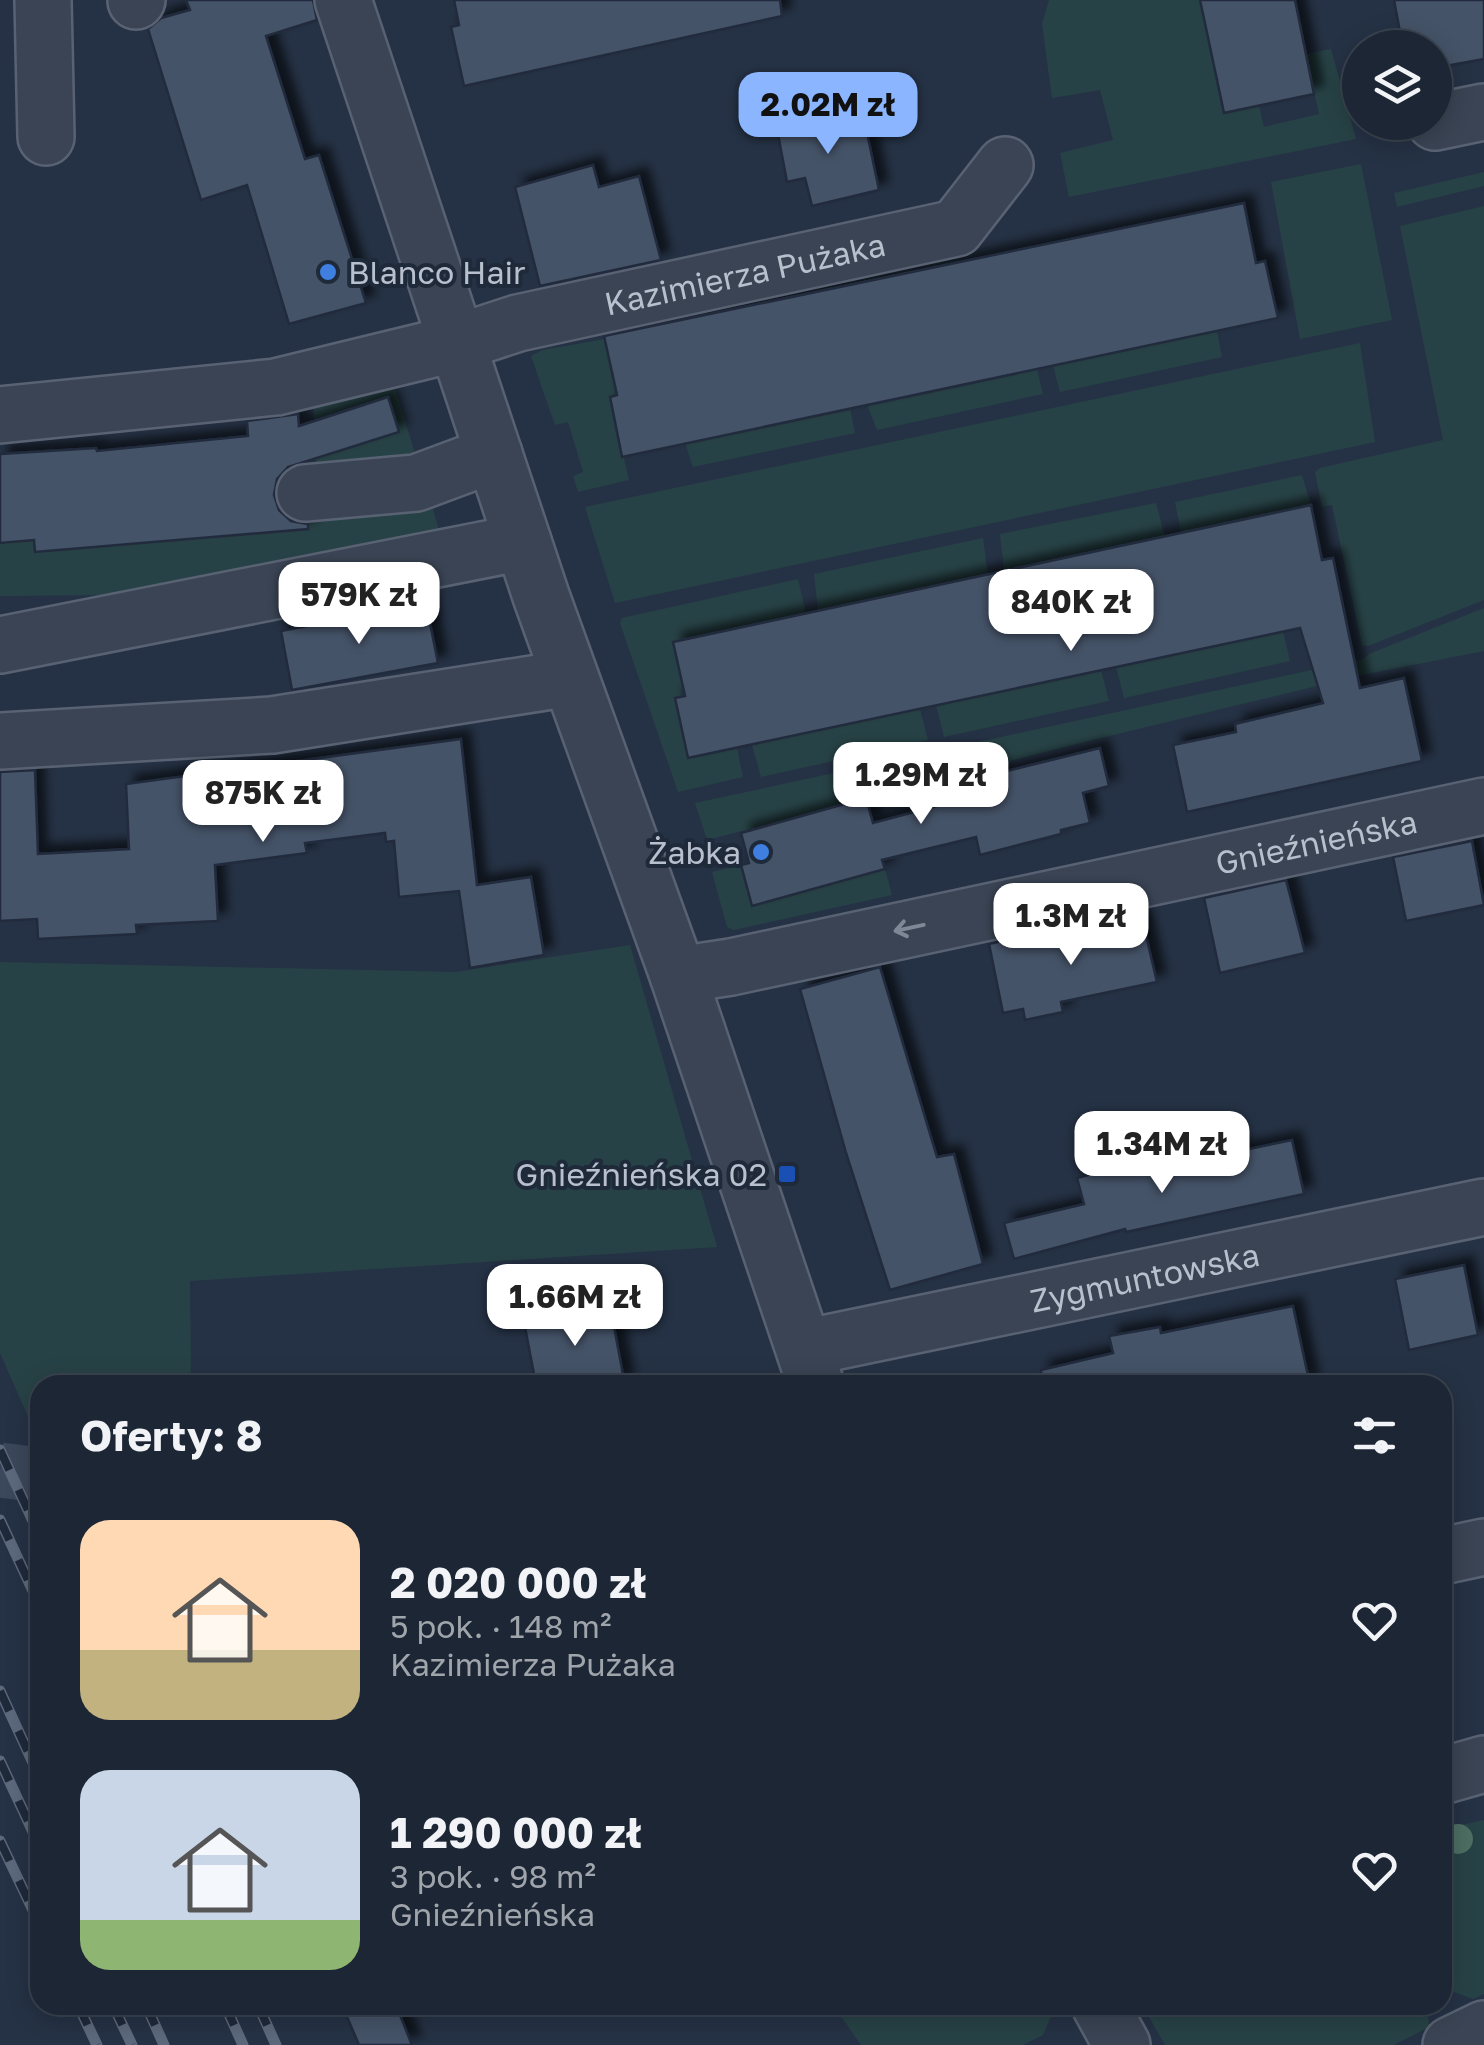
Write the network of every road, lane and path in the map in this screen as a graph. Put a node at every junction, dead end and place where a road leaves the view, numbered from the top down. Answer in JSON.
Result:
{"nodes":[{"id":1,"x":43,"y":0,"type":"edge"},
{"id":2,"x":343,"y":0,"type":"edge"},
{"id":3,"x":1484,"y":112,"type":"edge"},
{"id":4,"x":1452,"y":119,"type":"edge"},
{"id":5,"x":46,"y":137,"type":"dead end"},
{"id":6,"x":1005,"y":165,"type":"dead end"},
{"id":7,"x":457,"y":343,"type":"junction"},
{"id":8,"x":0,"y":415,"type":"edge"},
{"id":9,"x":494,"y":454,"type":"junction"},
{"id":10,"x":305,"y":493,"type":"dead end"},
{"id":11,"x":523,"y":542,"type":"junction"},
{"id":12,"x":0,"y":645,"type":"edge"},
{"id":13,"x":570,"y":678,"type":"junction"},
{"id":14,"x":0,"y":741,"type":"edge"},
{"id":15,"x":1484,"y":806,"type":"edge"},
{"id":16,"x":678,"y":974,"type":"junction"},
{"id":17,"x":1484,"y":1206,"type":"edge"},
{"id":18,"x":810,"y":1366,"type":"edge"},
{"id":19,"x":1484,"y":1547,"type":"edge"},
{"id":20,"x":1452,"y":1554,"type":"edge"},
{"id":21,"x":1484,"y":1764,"type":"edge"},
{"id":22,"x":1452,"y":1773,"type":"edge"},
{"id":23,"x":1106,"y":2015,"type":"edge"},
{"id":24,"x":1484,"y":2029,"type":"edge"},
{"id":25,"x":1122,"y":2045,"type":"edge"},
{"id":26,"x":1451,"y":2045,"type":"edge"}],
"edges":[{"from":1,"to":5,"type":"street"},
{"from":2,"to":7,"type":"street"},
{"from":3,"to":4,"type":"street"},
{"from":6,"to":7,"type":"street","name":"Kazimierza Pużaka"},
{"from":7,"to":8,"type":"street","name":"Kazimierza Pużaka"},
{"from":7,"to":9,"type":"street"},
{"from":9,"to":10,"type":"street"},
{"from":9,"to":11,"type":"street"},
{"from":11,"to":12,"type":"street"},
{"from":11,"to":13,"type":"street"},
{"from":13,"to":14,"type":"street"},
{"from":13,"to":16,"type":"street"},
{"from":15,"to":16,"type":"street","name":"Gnieźnieńska","one_way":true},
{"from":16,"to":18,"type":"street"},
{"from":17,"to":18,"type":"street","name":"Zygmuntowska"},
{"from":19,"to":20,"type":"street"},
{"from":21,"to":22,"type":"street"},
{"from":23,"to":25,"type":"street"},
{"from":24,"to":26,"type":"street"}]}
